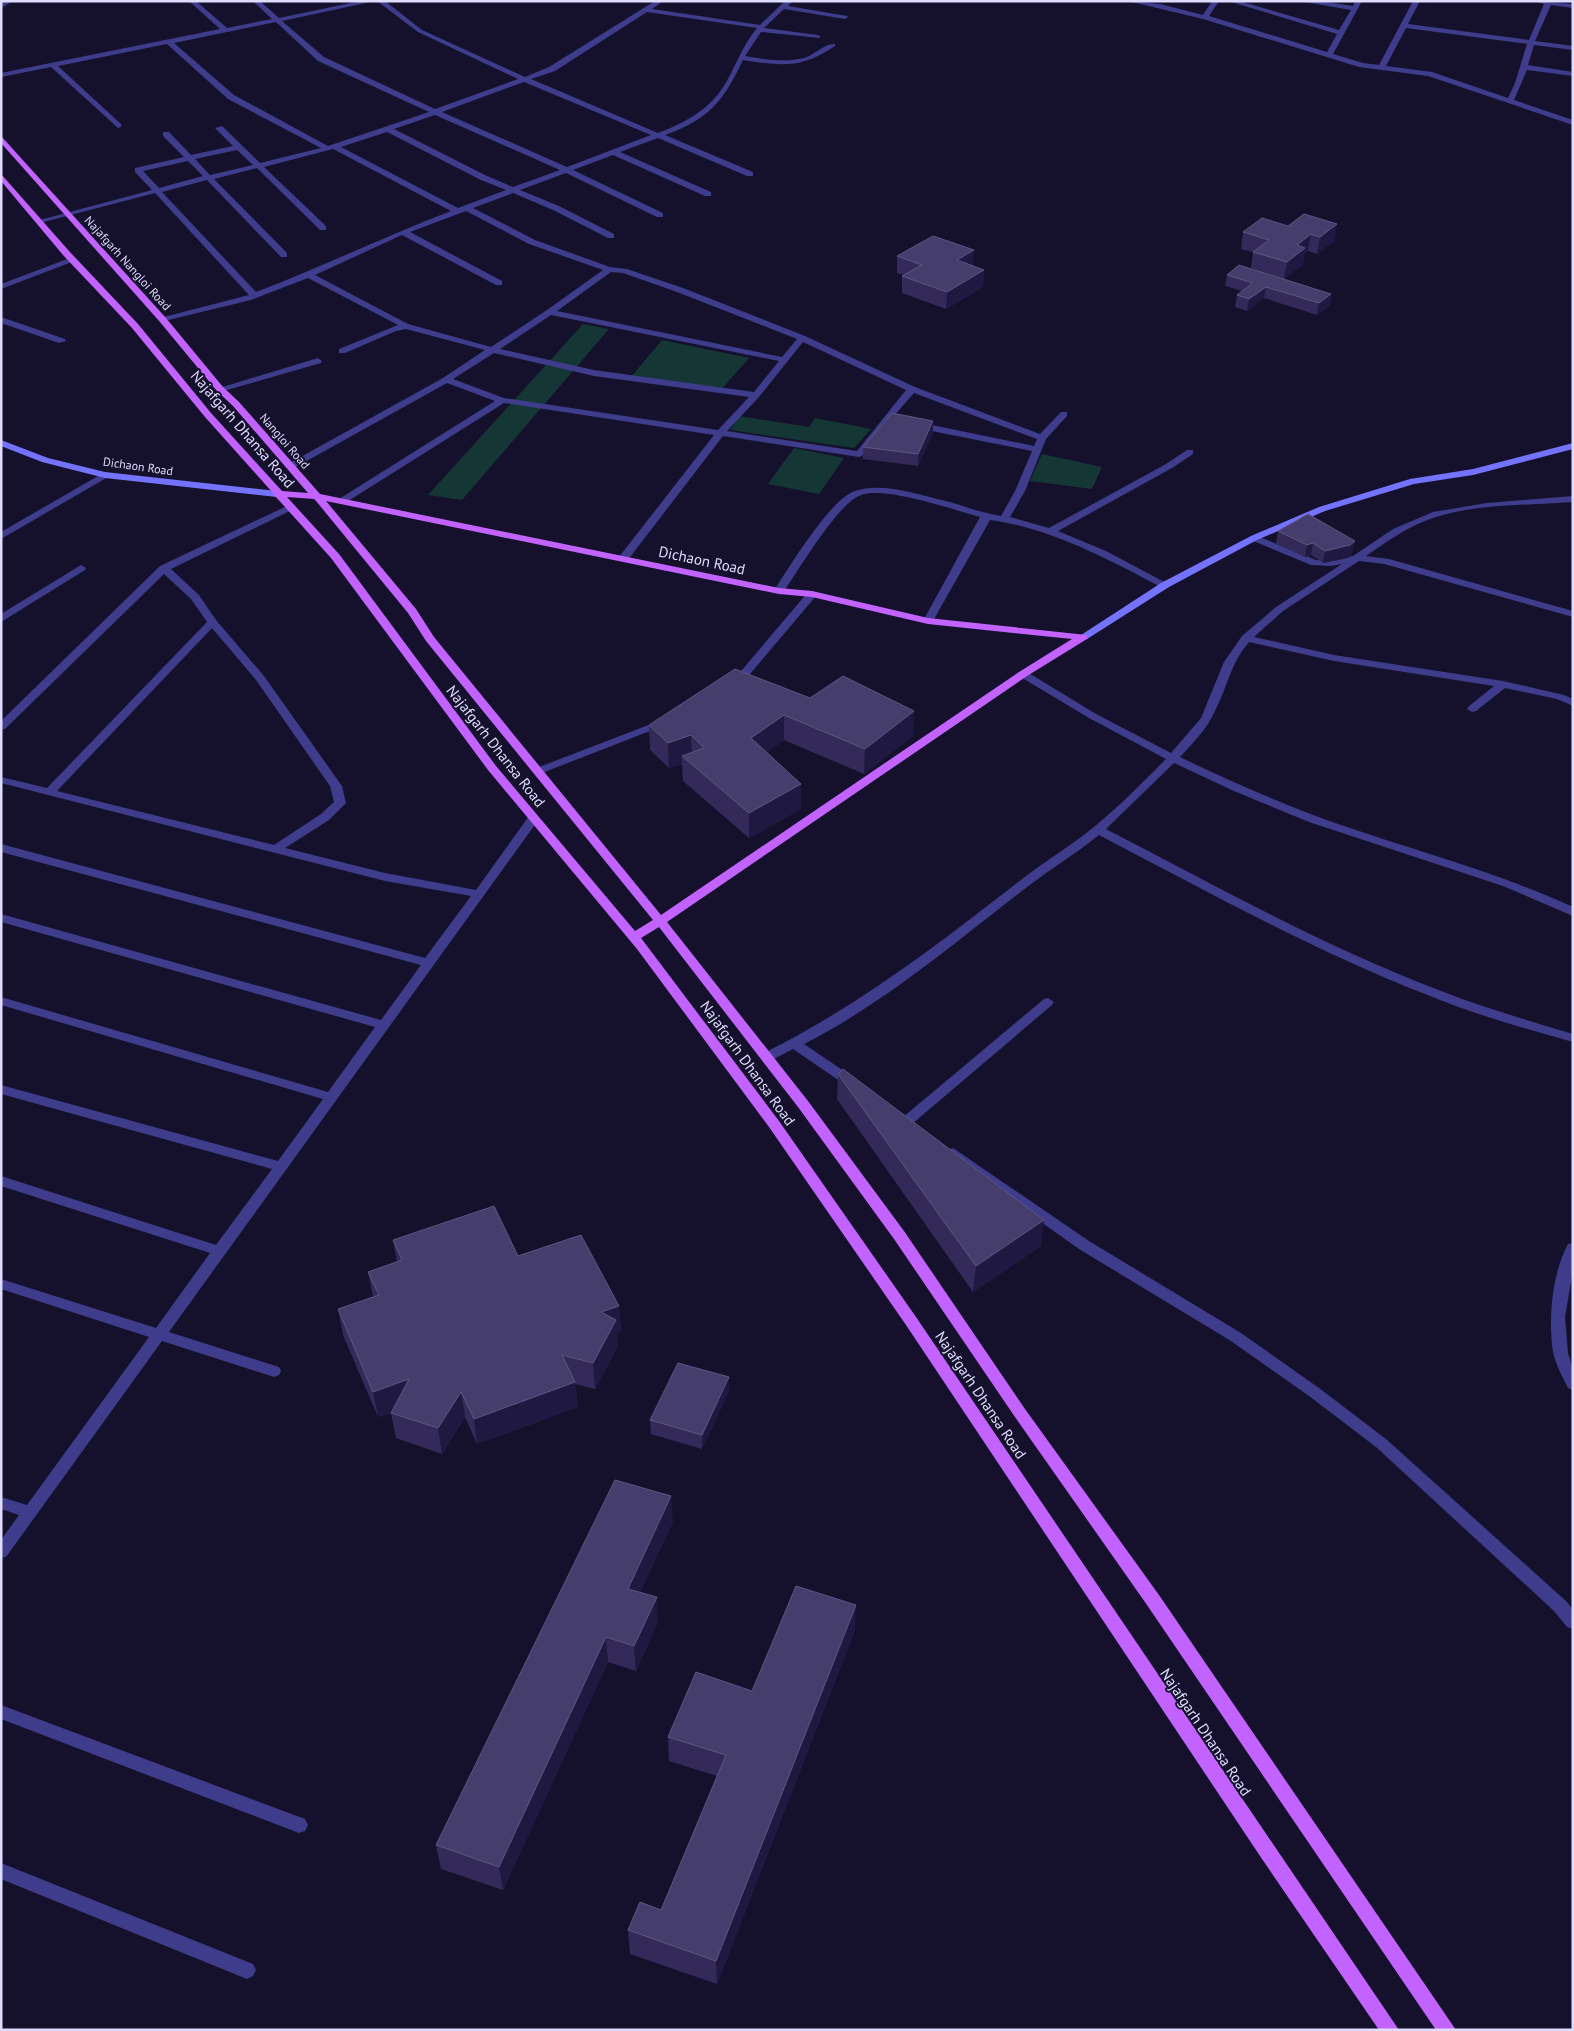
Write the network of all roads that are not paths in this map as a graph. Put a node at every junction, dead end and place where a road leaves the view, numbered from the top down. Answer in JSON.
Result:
{"nodes":[{"id":1,"x":10,"y":1,"type":"edge"},
{"id":2,"x":192,"y":1,"type":"edge"},
{"id":3,"x":256,"y":1,"type":"edge"},
{"id":4,"x":318,"y":1,"type":"edge"},
{"id":5,"x":372,"y":1,"type":"edge"},
{"id":6,"x":380,"y":1,"type":"edge"},
{"id":7,"x":660,"y":1,"type":"edge"},
{"id":8,"x":1132,"y":1,"type":"edge"},
{"id":9,"x":1216,"y":1,"type":"edge"},
{"id":10,"x":1231,"y":1,"type":"edge"},
{"id":11,"x":1302,"y":1,"type":"edge"},
{"id":12,"x":1417,"y":1,"type":"edge"},
{"id":13,"x":1536,"y":1,"type":"edge"},
{"id":14,"x":1549,"y":2,"type":"edge"},
{"id":15,"x":785,"y":3,"type":"edge"},
{"id":16,"x":1357,"y":5,"type":"edge"},
{"id":17,"x":1,"y":6,"type":"edge"},
{"id":18,"x":1573,"y":6,"type":"edge"},
{"id":19,"x":329,"y":10,"type":"junction"},
{"id":20,"x":645,"y":10,"type":"junction"},
{"id":21,"x":846,"y":17,"type":"dead end"},
{"id":22,"x":1204,"y":18,"type":"junction"},
{"id":23,"x":278,"y":20,"type":"junction"},
{"id":24,"x":1404,"y":26,"type":"junction"},
{"id":25,"x":761,"y":28,"type":"junction"},
{"id":26,"x":225,"y":30,"type":"junction"},
{"id":27,"x":1342,"y":33,"type":"junction"},
{"id":28,"x":818,"y":37,"type":"dead end"},
{"id":29,"x":169,"y":42,"type":"junction"},
{"id":30,"x":1531,"y":43,"type":"junction"},
{"id":31,"x":833,"y":45,"type":"dead end"},
{"id":32,"x":1573,"y":48,"type":"edge"},
{"id":33,"x":1329,"y":55,"type":"junction"},
{"id":34,"x":740,"y":58,"type":"junction"},
{"id":35,"x":53,"y":65,"type":"junction"},
{"id":36,"x":1382,"y":67,"type":"junction"},
{"id":37,"x":1524,"y":67,"type":"junction"},
{"id":38,"x":1573,"y":74,"type":"edge"},
{"id":39,"x":1,"y":75,"type":"edge"},
{"id":40,"x":524,"y":79,"type":"junction"},
{"id":41,"x":1510,"y":101,"type":"junction"},
{"id":42,"x":435,"y":112,"type":"junction"},
{"id":43,"x":1573,"y":113,"type":"edge"},
{"id":44,"x":1561,"y":119,"type":"junction"},
{"id":45,"x":1573,"y":123,"type":"edge"},
{"id":46,"x":118,"y":126,"type":"dead end"},
{"id":47,"x":219,"y":128,"type":"dead end"},
{"id":48,"x":388,"y":129,"type":"junction"},
{"id":49,"x":166,"y":134,"type":"dead end"},
{"id":50,"x":656,"y":136,"type":"junction"},
{"id":51,"x":1,"y":138,"type":"edge"},
{"id":52,"x":238,"y":147,"type":"junction"},
{"id":53,"x":330,"y":147,"type":"junction"},
{"id":54,"x":612,"y":152,"type":"junction"},
{"id":55,"x":188,"y":158,"type":"junction"},
{"id":56,"x":257,"y":166,"type":"junction"},
{"id":57,"x":566,"y":170,"type":"junction"},
{"id":58,"x":750,"y":174,"type":"dead end"},
{"id":59,"x":1,"y":176,"type":"edge"},
{"id":60,"x":207,"y":178,"type":"junction"},
{"id":61,"x":512,"y":190,"type":"junction"},
{"id":62,"x":157,"y":191,"type":"junction"},
{"id":63,"x":708,"y":194,"type":"dead end"},
{"id":64,"x":462,"y":209,"type":"junction"},
{"id":65,"x":67,"y":214,"type":"junction"},
{"id":66,"x":660,"y":215,"type":"dead end"},
{"id":67,"x":40,"y":222,"type":"junction"},
{"id":68,"x":323,"y":228,"type":"dead end"},
{"id":69,"x":403,"y":232,"type":"junction"},
{"id":70,"x":611,"y":236,"type":"dead end"},
{"id":71,"x":284,"y":256,"type":"dead end"},
{"id":72,"x":73,"y":260,"type":"junction"},
{"id":73,"x":609,"y":269,"type":"junction"},
{"id":74,"x":308,"y":275,"type":"junction"},
{"id":75,"x":499,"y":283,"type":"dead end"},
{"id":76,"x":1,"y":287,"type":"edge"},
{"id":77,"x":254,"y":295,"type":"junction"},
{"id":78,"x":550,"y":312,"type":"junction"},
{"id":79,"x":1,"y":320,"type":"edge"},
{"id":80,"x":163,"y":320,"type":"junction"},
{"id":81,"x":406,"y":326,"type":"junction"},
{"id":82,"x":802,"y":338,"type":"junction"},
{"id":83,"x":62,"y":341,"type":"dead end"},
{"id":84,"x":493,"y":350,"type":"junction"},
{"id":85,"x":342,"y":351,"type":"dead end"},
{"id":86,"x":785,"y":360,"type":"junction"},
{"id":87,"x":318,"y":361,"type":"dead end"},
{"id":88,"x":446,"y":380,"type":"junction"},
{"id":89,"x":220,"y":389,"type":"junction"},
{"id":90,"x":912,"y":389,"type":"junction"},
{"id":91,"x":756,"y":395,"type":"junction"},
{"id":92,"x":502,"y":400,"type":"junction"},
{"id":93,"x":236,"y":404,"type":"joint"},
{"id":94,"x":1064,"y":414,"type":"dead end"},
{"id":95,"x":886,"y":420,"type":"junction"},
{"id":96,"x":721,"y":432,"type":"junction"},
{"id":97,"x":1042,"y":438,"type":"junction"},
{"id":98,"x":1,"y":442,"type":"edge"},
{"id":99,"x":1573,"y":446,"type":"edge"},
{"id":100,"x":1037,"y":449,"type":"junction"},
{"id":101,"x":1190,"y":452,"type":"dead end"},
{"id":102,"x":291,"y":466,"type":"junction"},
{"id":103,"x":106,"y":475,"type":"junction"},
{"id":104,"x":277,"y":494,"type":"junction"},
{"id":105,"x":316,"y":496,"type":"junction"},
{"id":106,"x":1573,"y":499,"type":"edge"},
{"id":107,"x":342,"y":501,"type":"junction"},
{"id":108,"x":289,"y":508,"type":"junction"},
{"id":109,"x":988,"y":516,"type":"junction"},
{"id":110,"x":1004,"y":519,"type":"junction"},
{"id":111,"x":1048,"y":532,"type":"junction"},
{"id":112,"x":1,"y":536,"type":"edge"},
{"id":113,"x":1254,"y":538,"type":"junction"},
{"id":114,"x":1357,"y":558,"type":"junction"},
{"id":115,"x":623,"y":559,"type":"junction"},
{"id":116,"x":81,"y":568,"type":"dead end"},
{"id":117,"x":164,"y":568,"type":"junction"},
{"id":118,"x":1165,"y":585,"type":"junction"},
{"id":119,"x":779,"y":591,"type":"junction"},
{"id":120,"x":812,"y":594,"type":"junction"},
{"id":121,"x":1573,"y":614,"type":"edge"},
{"id":122,"x":1,"y":619,"type":"edge"},
{"id":123,"x":212,"y":622,"type":"junction"},
{"id":124,"x":928,"y":622,"type":"junction"},
{"id":125,"x":1083,"y":637,"type":"junction"},
{"id":126,"x":1246,"y":638,"type":"junction"},
{"id":127,"x":1022,"y":674,"type":"junction"},
{"id":128,"x":1503,"y":684,"type":"junction"},
{"id":129,"x":730,"y":691,"type":"edge"},
{"id":130,"x":1573,"y":702,"type":"edge"},
{"id":131,"x":1472,"y":709,"type":"dead end"},
{"id":132,"x":678,"y":716,"type":"edge"},
{"id":133,"x":1,"y":727,"type":"edge"},
{"id":134,"x":1173,"y":758,"type":"junction"},
{"id":135,"x":538,"y":771,"type":"junction"},
{"id":136,"x":1,"y":780,"type":"edge"},
{"id":137,"x":50,"y":792,"type":"junction"},
{"id":138,"x":532,"y":819,"type":"junction"},
{"id":139,"x":1098,"y":830,"type":"junction"},
{"id":140,"x":1,"y":848,"type":"edge"},
{"id":141,"x":276,"y":849,"type":"junction"},
{"id":142,"x":478,"y":894,"type":"junction"},
{"id":143,"x":1573,"y":912,"type":"edge"},
{"id":144,"x":1,"y":918,"type":"edge"},
{"id":145,"x":660,"y":922,"type":"junction"},
{"id":146,"x":634,"y":937,"type":"junction"},
{"id":147,"x":428,"y":963,"type":"junction"},
{"id":148,"x":1,"y":1001,"type":"edge"},
{"id":149,"x":1048,"y":1002,"type":"dead end"},
{"id":150,"x":384,"y":1025,"type":"junction"},
{"id":151,"x":1573,"y":1038,"type":"edge"},
{"id":152,"x":795,"y":1044,"type":"junction"},
{"id":153,"x":768,"y":1057,"type":"junction"},
{"id":154,"x":1,"y":1090,"type":"edge"},
{"id":155,"x":867,"y":1094,"type":"edge"},
{"id":156,"x":331,"y":1097,"type":"junction"},
{"id":157,"x":891,"y":1110,"type":"edge"},
{"id":158,"x":939,"y":1143,"type":"edge"},
{"id":159,"x":280,"y":1166,"type":"junction"},
{"id":160,"x":1,"y":1181,"type":"edge"},
{"id":161,"x":1573,"y":1248,"type":"edge"},
{"id":162,"x":219,"y":1251,"type":"junction"},
{"id":163,"x":1,"y":1284,"type":"edge"},
{"id":164,"x":159,"y":1334,"type":"junction"},
{"id":165,"x":274,"y":1371,"type":"dead end"},
{"id":166,"x":1573,"y":1384,"type":"edge"},
{"id":167,"x":1,"y":1503,"type":"edge"},
{"id":168,"x":30,"y":1512,"type":"junction"},
{"id":169,"x":1,"y":1552,"type":"edge"},
{"id":170,"x":1573,"y":1622,"type":"edge"},
{"id":171,"x":1,"y":1712,"type":"edge"},
{"id":172,"x":299,"y":1825,"type":"dead end"},
{"id":173,"x":1,"y":1871,"type":"edge"},
{"id":174,"x":247,"y":1970,"type":"dead end"},
{"id":175,"x":1390,"y":2030,"type":"edge"},
{"id":176,"x":1448,"y":2030,"type":"edge"}],
"edges":[{"from":1,"to":17,"type":"street"},
{"from":2,"to":26,"type":"street"},
{"from":3,"to":23,"type":"street"},
{"from":4,"to":19,"type":"street"},
{"from":5,"to":19,"type":"street"},
{"from":6,"to":40,"type":"street"},
{"from":7,"to":20,"type":"street"},
{"from":8,"to":22,"type":"street"},
{"from":9,"to":22,"type":"street"},
{"from":10,"to":27,"type":"street"},
{"from":11,"to":16,"type":"street"},
{"from":12,"to":24,"type":"street"},
{"from":13,"to":14,"type":"street"},
{"from":14,"to":18,"type":"street"},
{"from":14,"to":30,"type":"street"},
{"from":15,"to":21,"type":"street"},
{"from":15,"to":25,"type":"street"},
{"from":16,"to":27,"type":"street"},
{"from":19,"to":23,"type":"street"},
{"from":20,"to":25,"type":"street"},
{"from":20,"to":40,"type":"street"},
{"from":22,"to":33,"type":"street"},
{"from":23,"to":26,"type":"street"},
{"from":23,"to":42,"type":"street"},
{"from":24,"to":30,"type":"street"},
{"from":24,"to":36,"type":"street"},
{"from":25,"to":28,"type":"street"},
{"from":25,"to":34,"type":"street"},
{"from":26,"to":29,"type":"street"},
{"from":27,"to":33,"type":"street"},
{"from":29,"to":35,"type":"street"},
{"from":29,"to":53,"type":"street"},
{"from":30,"to":32,"type":"street"},
{"from":30,"to":37,"type":"street"},
{"from":31,"to":34,"type":"street"},
{"from":33,"to":36,"type":"street"},
{"from":34,"to":50,"type":"street"},
{"from":35,"to":39,"type":"street"},
{"from":35,"to":46,"type":"street"},
{"from":36,"to":41,"type":"street"},
{"from":37,"to":38,"type":"street"},
{"from":37,"to":41,"type":"street"},
{"from":40,"to":42,"type":"street"},
{"from":40,"to":50,"type":"street"},
{"from":41,"to":44,"type":"street"},
{"from":42,"to":48,"type":"street"},
{"from":42,"to":57,"type":"street"},
{"from":43,"to":44,"type":"street"},
{"from":44,"to":45,"type":"street"},
{"from":47,"to":52,"type":"street"},
{"from":48,"to":53,"type":"street"},
{"from":48,"to":61,"type":"street"},
{"from":49,"to":55,"type":"street"},
{"from":50,"to":54,"type":"street"},
{"from":50,"to":58,"type":"street"},
{"from":51,"to":65,"type":"main road","name":"Najafgarh Nangloi Road"},
{"from":52,"to":55,"type":"street"},
{"from":52,"to":56,"type":"street"},
{"from":53,"to":56,"type":"street"},
{"from":53,"to":64,"type":"street"},
{"from":54,"to":57,"type":"street"},
{"from":54,"to":63,"type":"street"},
{"from":55,"to":60,"type":"street"},
{"from":55,"to":62,"type":"street"},
{"from":56,"to":60,"type":"street"},
{"from":56,"to":68,"type":"street"},
{"from":57,"to":61,"type":"street"},
{"from":57,"to":66,"type":"street"},
{"from":59,"to":67,"type":"main road","name":"Najafgarh Dhansa Road"},
{"from":60,"to":62,"type":"street"},
{"from":60,"to":71,"type":"street"},
{"from":61,"to":64,"type":"street"},
{"from":61,"to":70,"type":"street"},
{"from":62,"to":65,"type":"street"},
{"from":62,"to":77,"type":"street"},
{"from":64,"to":69,"type":"street"},
{"from":64,"to":73,"type":"street"},
{"from":65,"to":67,"type":"street"},
{"from":65,"to":80,"type":"main road","name":"Najafgarh Nangloi Road"},
{"from":67,"to":72,"type":"main road","name":"Najafgarh Dhansa Road"},
{"from":69,"to":74,"type":"street"},
{"from":69,"to":75,"type":"street"},
{"from":72,"to":76,"type":"street"},
{"from":72,"to":104,"type":"main road","name":"Najafgarh Dhansa Road"},
{"from":73,"to":78,"type":"street"},
{"from":73,"to":82,"type":"street"},
{"from":74,"to":77,"type":"street"},
{"from":74,"to":81,"type":"street"},
{"from":77,"to":80,"type":"street"},
{"from":78,"to":84,"type":"street"},
{"from":78,"to":86,"type":"street"},
{"from":79,"to":83,"type":"street"},
{"from":80,"to":89,"type":"main road","name":"Najafgarh Nangloi Road"},
{"from":81,"to":84,"type":"street"},
{"from":81,"to":85,"type":"street"},
{"from":82,"to":86,"type":"street"},
{"from":82,"to":90,"type":"street"},
{"from":84,"to":88,"type":"street"},
{"from":84,"to":91,"type":"street"},
{"from":86,"to":91,"type":"street"},
{"from":87,"to":89,"type":"street"},
{"from":88,"to":92,"type":"street"},
{"from":88,"to":102,"type":"street"},
{"from":89,"to":93,"type":"main road","name":"Najafgarh Nangloi Road"},
{"from":90,"to":95,"type":"street"},
{"from":90,"to":97,"type":"street"},
{"from":91,"to":96,"type":"street"},
{"from":92,"to":96,"type":"street"},
{"from":92,"to":107,"type":"street"},
{"from":93,"to":102,"type":"main road","name":"Nangloi Road"},
{"from":94,"to":97,"type":"street"},
{"from":95,"to":96,"type":"street"},
{"from":95,"to":100,"type":"street"},
{"from":96,"to":115,"type":"street"},
{"from":97,"to":100,"type":"street"},
{"from":98,"to":103,"type":"main road","name":"Dichaon Road"},
{"from":99,"to":113,"type":"main road"},
{"from":100,"to":110,"type":"street"},
{"from":101,"to":111,"type":"street"},
{"from":102,"to":105,"type":"main road","name":"Nangloi Road"},
{"from":103,"to":104,"type":"main road","name":"Dichaon Road"},
{"from":103,"to":112,"type":"street"},
{"from":104,"to":105,"type":"main road","name":"Dichaon Road"},
{"from":104,"to":108,"type":"main road","name":"Najafgarh Dhansa Road"},
{"from":105,"to":107,"type":"main road","name":"Dichaon Road"},
{"from":105,"to":135,"type":"main road","name":"Nangloi Road"},
{"from":106,"to":114,"type":"street"},
{"from":107,"to":115,"type":"main road","name":"Dichaon Road"},
{"from":108,"to":117,"type":"street"},
{"from":108,"to":138,"type":"main road","name":"Najafgarh Dhansa Road"},
{"from":109,"to":110,"type":"street"},
{"from":109,"to":119,"type":"street"},
{"from":109,"to":124,"type":"street"},
{"from":110,"to":111,"type":"street"},
{"from":111,"to":118,"type":"street"},
{"from":113,"to":114,"type":"street"},
{"from":113,"to":118,"type":"main road"},
{"from":114,"to":121,"type":"street"},
{"from":114,"to":126,"type":"street"},
{"from":115,"to":119,"type":"main road","name":"Dichaon Road"},
{"from":116,"to":122,"type":"street"},
{"from":117,"to":123,"type":"street"},
{"from":117,"to":133,"type":"street"},
{"from":118,"to":125,"type":"main road"},
{"from":119,"to":120,"type":"main road","name":"Dichaon Road"},
{"from":120,"to":124,"type":"main road","name":"Dichaon Road"},
{"from":120,"to":129,"type":"street"},
{"from":123,"to":137,"type":"street"},
{"from":123,"to":141,"type":"street"},
{"from":124,"to":125,"type":"main road","name":"Dichaon Road"},
{"from":125,"to":127,"type":"main road"},
{"from":126,"to":128,"type":"street"},
{"from":126,"to":134,"type":"street"},
{"from":127,"to":134,"type":"street"},
{"from":127,"to":145,"type":"main road"},
{"from":128,"to":130,"type":"street"},
{"from":128,"to":131,"type":"street"},
{"from":132,"to":135,"type":"street"},
{"from":134,"to":139,"type":"street"},
{"from":134,"to":143,"type":"street"},
{"from":135,"to":145,"type":"main road","name":"Nangloi Road"},
{"from":136,"to":137,"type":"street"},
{"from":137,"to":141,"type":"street"},
{"from":138,"to":142,"type":"street"},
{"from":138,"to":146,"type":"main road","name":"Najafgarh Dhansa Road"},
{"from":139,"to":151,"type":"street"},
{"from":139,"to":152,"type":"street"},
{"from":140,"to":147,"type":"street"},
{"from":141,"to":142,"type":"street"},
{"from":142,"to":147,"type":"street"},
{"from":144,"to":150,"type":"street"},
{"from":145,"to":146,"type":"main road"},
{"from":145,"to":153,"type":"main road","name":"Nangloi Road"},
{"from":146,"to":175,"type":"main road","name":"Najafgarh Dhansa Road"},
{"from":147,"to":150,"type":"street"},
{"from":148,"to":156,"type":"street"},
{"from":149,"to":157,"type":"street"},
{"from":150,"to":156,"type":"street"},
{"from":152,"to":153,"type":"street"},
{"from":152,"to":155,"type":"street"},
{"from":153,"to":176,"type":"main road","name":"Nangloi Road"},
{"from":154,"to":159,"type":"street"},
{"from":156,"to":159,"type":"street"},
{"from":158,"to":170,"type":"street"},
{"from":159,"to":162,"type":"street"},
{"from":160,"to":162,"type":"street"},
{"from":161,"to":166,"type":"street"},
{"from":162,"to":164,"type":"street"},
{"from":163,"to":164,"type":"street"},
{"from":164,"to":165,"type":"street"},
{"from":164,"to":168,"type":"street"},
{"from":167,"to":168,"type":"street"},
{"from":168,"to":169,"type":"street"},
{"from":171,"to":172,"type":"street"},
{"from":173,"to":174,"type":"street"}]}
